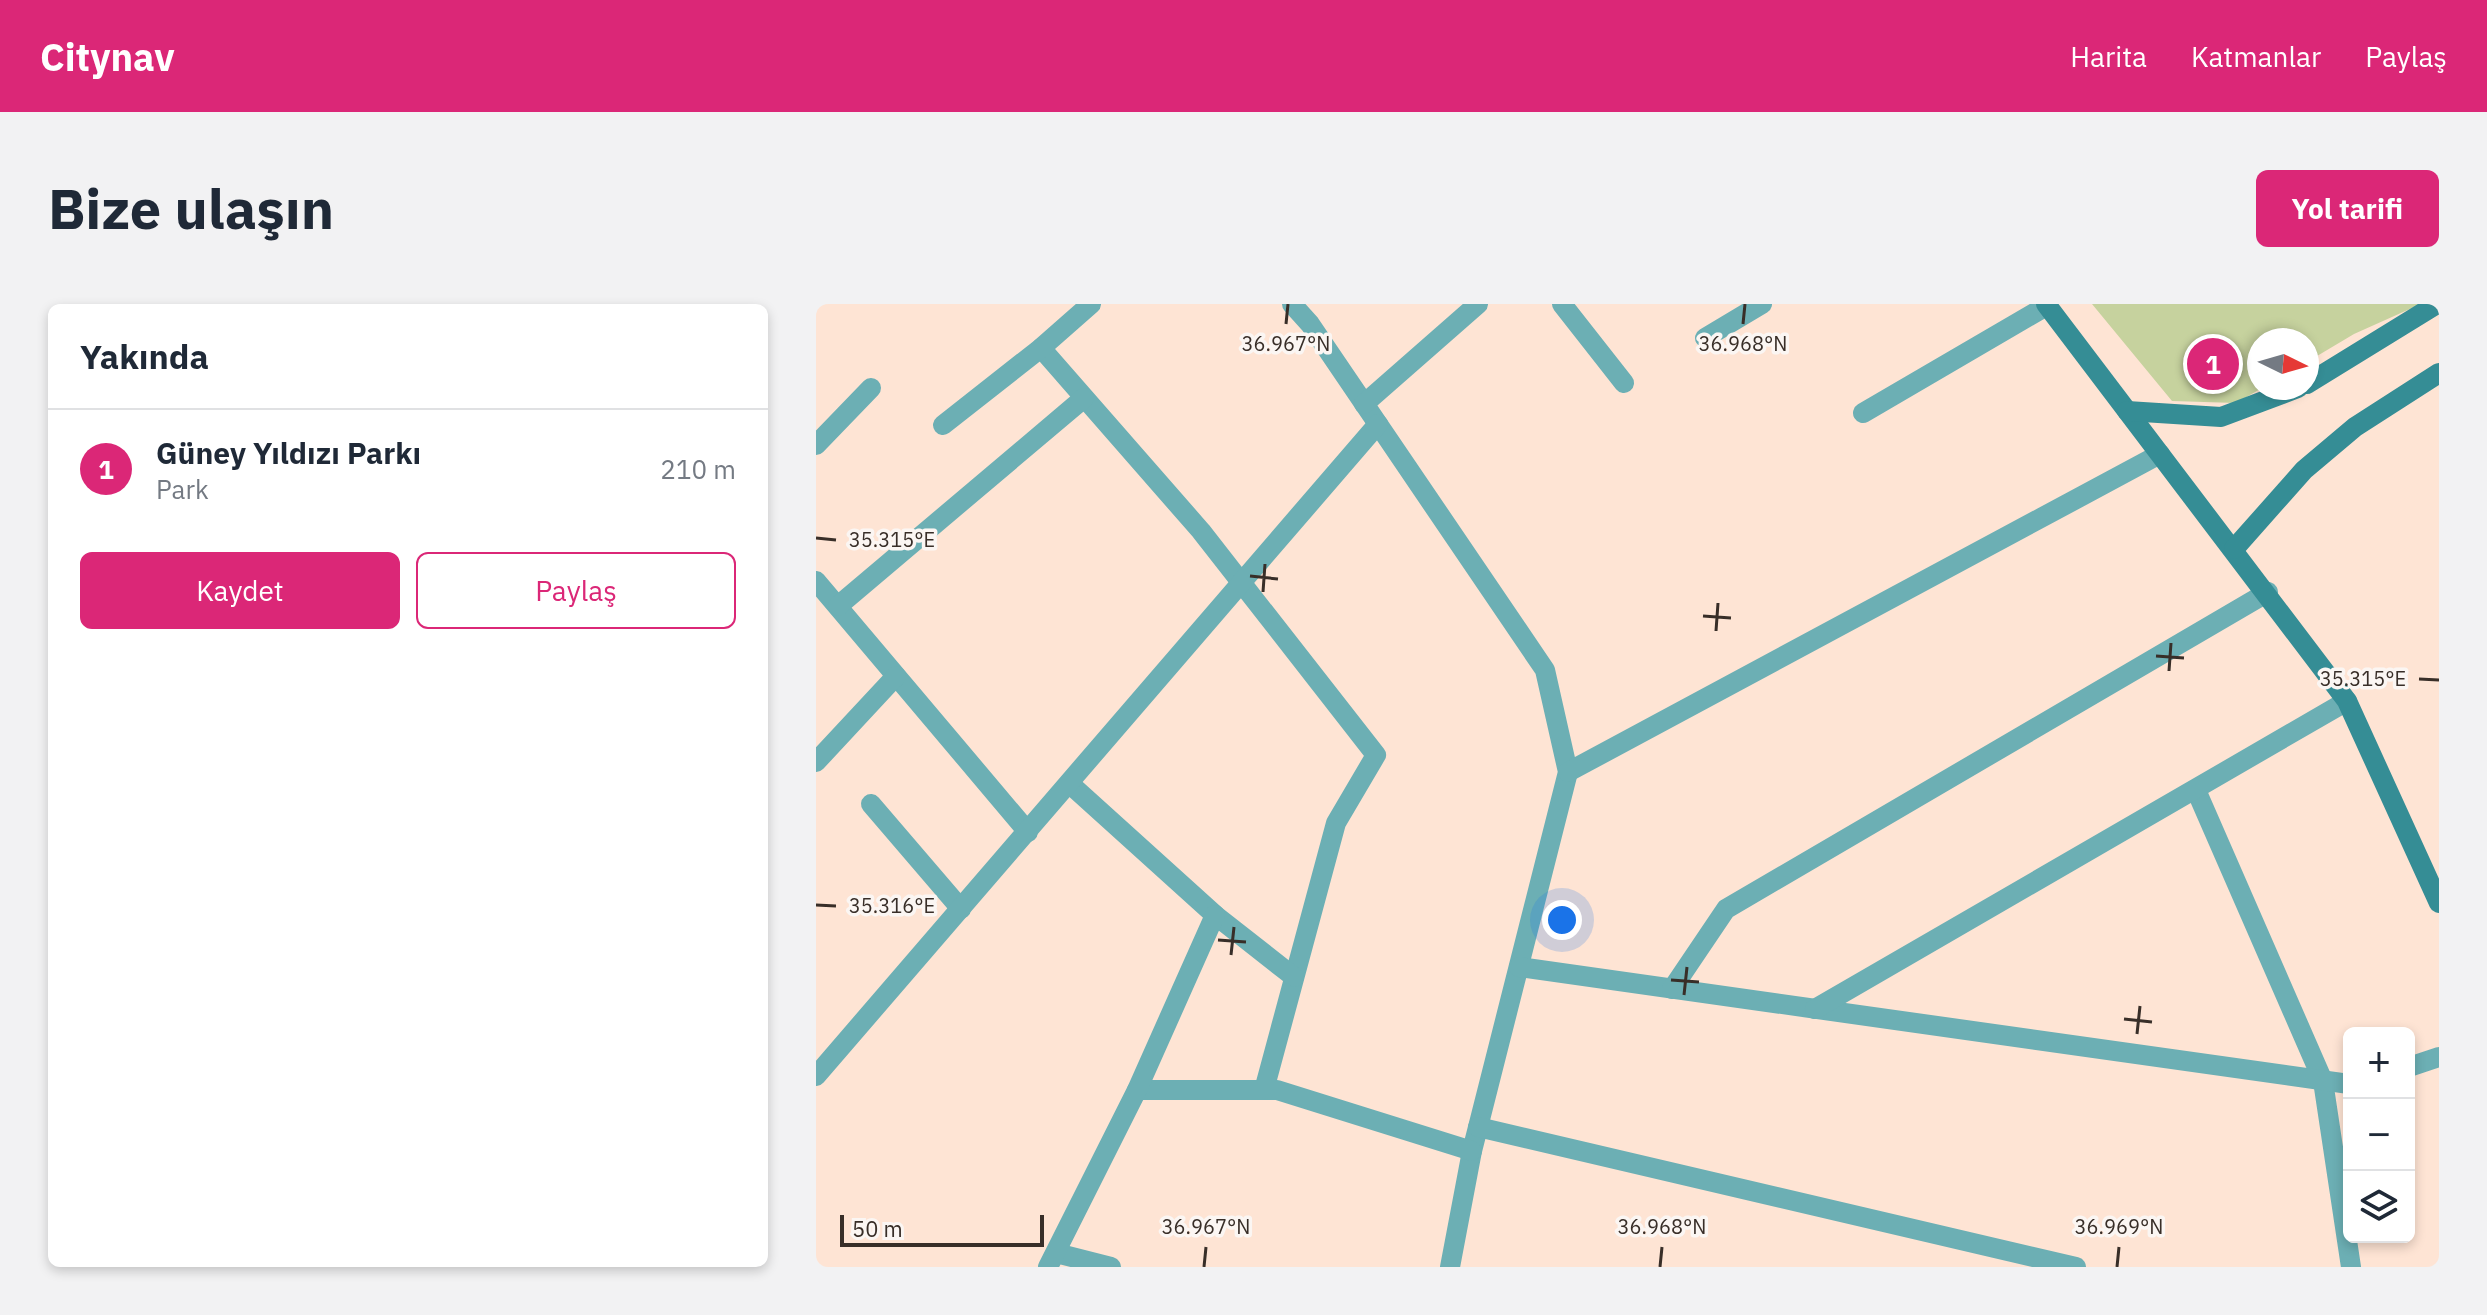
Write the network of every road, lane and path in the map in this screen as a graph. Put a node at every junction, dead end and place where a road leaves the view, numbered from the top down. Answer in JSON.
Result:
{"nodes":[{"id":1,"x":1091,"y":304,"type":"edge"},
{"id":2,"x":1292,"y":304,"type":"edge"},
{"id":3,"x":1478,"y":304,"type":"edge"},
{"id":4,"x":1562,"y":304,"type":"edge"},
{"id":5,"x":1762,"y":304,"type":"edge"},
{"id":6,"x":2437,"y":304,"type":"edge"},
{"id":7,"x":2047,"y":305,"type":"edge"},
{"id":8,"x":1705,"y":338,"type":"dead end"},
{"id":9,"x":1041,"y":348,"type":"junction"},
{"id":10,"x":2439,"y":373,"type":"edge"},
{"id":11,"x":2319,"y":377,"type":"edge"},
{"id":12,"x":1624,"y":383,"type":"dead end"},
{"id":13,"x":871,"y":388,"type":"dead end"},
{"id":14,"x":1084,"y":398,"type":"junction"},
{"id":15,"x":2266,"y":400,"type":"edge"},
{"id":16,"x":1364,"y":404,"type":"junction"},
{"id":17,"x":2127,"y":411,"type":"junction"},
{"id":18,"x":1863,"y":413,"type":"dead end"},
{"id":19,"x":1378,"y":424,"type":"junction"},
{"id":20,"x":943,"y":425,"type":"dead end"},
{"id":21,"x":816,"y":445,"type":"edge"},
{"id":22,"x":2160,"y":454,"type":"junction"},
{"id":23,"x":2234,"y":549,"type":"junction"},
{"id":24,"x":816,"y":581,"type":"edge"},
{"id":25,"x":1242,"y":583,"type":"junction"},
{"id":26,"x":2268,"y":592,"type":"junction"},
{"id":27,"x":838,"y":606,"type":"junction"},
{"id":28,"x":896,"y":676,"type":"junction"},
{"id":29,"x":2347,"y":701,"type":"junction"},
{"id":30,"x":816,"y":762,"type":"edge"},
{"id":31,"x":1568,"y":772,"type":"junction"},
{"id":32,"x":1070,"y":784,"type":"junction"},
{"id":33,"x":2196,"y":790,"type":"junction"},
{"id":34,"x":871,"y":804,"type":"dead end"},
{"id":35,"x":1028,"y":832,"type":"junction"},
{"id":36,"x":2439,"y":903,"type":"edge"},
{"id":37,"x":961,"y":909,"type":"junction"},
{"id":38,"x":1215,"y":915,"type":"junction"},
{"id":39,"x":1519,"y":967,"type":"junction"},
{"id":40,"x":1294,"y":977,"type":"junction"},
{"id":41,"x":1672,"y":989,"type":"junction"},
{"id":42,"x":1815,"y":1009,"type":"junction"},
{"id":43,"x":2439,"y":1057,"type":"edge"},
{"id":44,"x":2415,"y":1065,"type":"edge"},
{"id":45,"x":816,"y":1076,"type":"edge"},
{"id":46,"x":2323,"y":1081,"type":"junction"},
{"id":47,"x":2343,"y":1083,"type":"edge"},
{"id":48,"x":1137,"y":1090,"type":"junction"},
{"id":49,"x":1264,"y":1090,"type":"junction"},
{"id":50,"x":1478,"y":1127,"type":"junction"},
{"id":51,"x":1472,"y":1151,"type":"junction"},
{"id":52,"x":1052,"y":1260,"type":"edge"},
{"id":53,"x":1111,"y":1267,"type":"edge"},
{"id":54,"x":1450,"y":1267,"type":"edge"},
{"id":55,"x":2076,"y":1267,"type":"edge"},
{"id":56,"x":2351,"y":1267,"type":"edge"}],
"edges":[{"from":1,"to":9,"type":"street"},
{"from":2,"to":16,"type":"street"},
{"from":3,"to":16,"type":"street"},
{"from":4,"to":12,"type":"street"},
{"from":5,"to":8,"type":"street"},
{"from":6,"to":11,"type":"main road"},
{"from":7,"to":17,"type":"main road"},
{"from":7,"to":18,"type":"street"},
{"from":9,"to":14,"type":"street"},
{"from":9,"to":20,"type":"street"},
{"from":10,"to":23,"type":"main road"},
{"from":13,"to":21,"type":"street"},
{"from":14,"to":25,"type":"street"},
{"from":14,"to":27,"type":"street"},
{"from":15,"to":17,"type":"main road"},
{"from":16,"to":19,"type":"street"},
{"from":17,"to":22,"type":"main road"},
{"from":19,"to":25,"type":"street"},
{"from":19,"to":31,"type":"street"},
{"from":22,"to":23,"type":"main road"},
{"from":22,"to":31,"type":"street"},
{"from":23,"to":26,"type":"main road"},
{"from":24,"to":27,"type":"street"},
{"from":25,"to":32,"type":"street"},
{"from":25,"to":40,"type":"street"},
{"from":26,"to":29,"type":"main road"},
{"from":26,"to":41,"type":"street"},
{"from":27,"to":28,"type":"street"},
{"from":28,"to":30,"type":"street"},
{"from":28,"to":35,"type":"street"},
{"from":29,"to":33,"type":"street"},
{"from":29,"to":36,"type":"main road"},
{"from":31,"to":39,"type":"street"},
{"from":32,"to":35,"type":"street"},
{"from":32,"to":38,"type":"street"},
{"from":33,"to":42,"type":"street"},
{"from":33,"to":46,"type":"street"},
{"from":34,"to":37,"type":"street"},
{"from":35,"to":37,"type":"street"},
{"from":37,"to":45,"type":"street"},
{"from":38,"to":40,"type":"street"},
{"from":38,"to":48,"type":"street"},
{"from":39,"to":41,"type":"street"},
{"from":39,"to":50,"type":"street"},
{"from":40,"to":49,"type":"street"},
{"from":41,"to":42,"type":"street"},
{"from":42,"to":46,"type":"street"},
{"from":43,"to":44,"type":"street"},
{"from":46,"to":47,"type":"street"},
{"from":46,"to":56,"type":"street"},
{"from":48,"to":49,"type":"street"},
{"from":48,"to":52,"type":"street"},
{"from":49,"to":51,"type":"street"},
{"from":50,"to":51,"type":"street"},
{"from":50,"to":55,"type":"street"},
{"from":51,"to":54,"type":"street"},
{"from":52,"to":53,"type":"street"}]}
